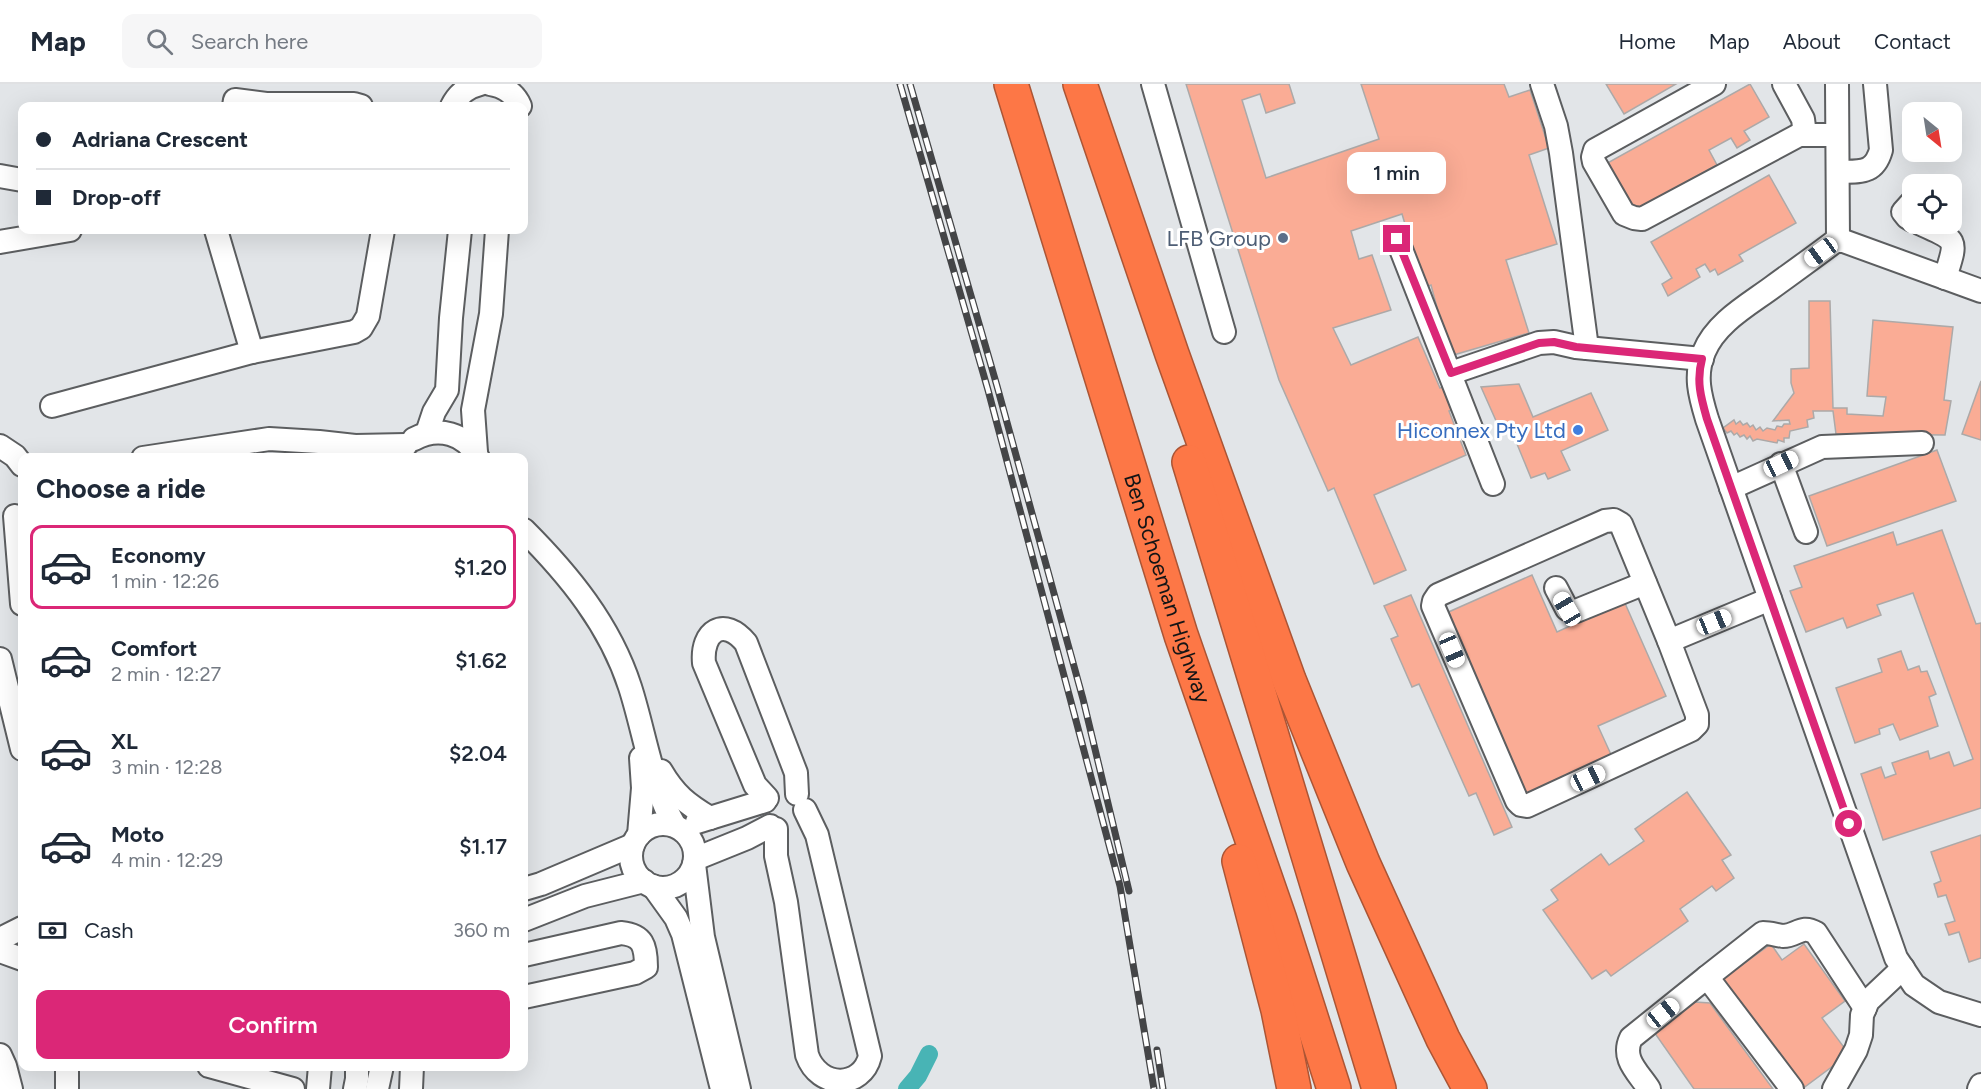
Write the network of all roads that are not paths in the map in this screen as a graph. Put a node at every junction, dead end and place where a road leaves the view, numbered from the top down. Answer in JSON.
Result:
{"nodes":[{"id":1,"x":480,"y":84,"type":"edge"},
{"id":2,"x":1011,"y":84,"type":"edge"},
{"id":3,"x":1075,"y":84,"type":"edge"},
{"id":4,"x":1080,"y":84,"type":"edge"},
{"id":5,"x":1153,"y":84,"type":"edge"},
{"id":6,"x":1542,"y":84,"type":"edge"},
{"id":7,"x":1714,"y":84,"type":"edge"},
{"id":8,"x":1784,"y":84,"type":"edge"},
{"id":9,"x":1837,"y":84,"type":"edge"},
{"id":10,"x":1875,"y":84,"type":"edge"},
{"id":11,"x":235,"y":97,"type":"edge"},
{"id":12,"x":453,"y":98,"type":"edge"},
{"id":13,"x":257,"y":102,"type":"edge"},
{"id":14,"x":1805,"y":135,"type":"junction"},
{"id":15,"x":1837,"y":135,"type":"junction"},
{"id":16,"x":1838,"y":172,"type":"junction"},
{"id":17,"x":0,"y":176,"type":"edge"},
{"id":18,"x":18,"y":179,"type":"edge"},
{"id":19,"x":47,"y":234,"type":"edge"},
{"id":20,"x":217,"y":234,"type":"edge"},
{"id":21,"x":381,"y":234,"type":"edge"},
{"id":22,"x":460,"y":234,"type":"edge"},
{"id":23,"x":497,"y":234,"type":"edge"},
{"id":24,"x":1945,"y":234,"type":"edge"},
{"id":25,"x":1397,"y":239,"type":"dead end"},
{"id":26,"x":1838,"y":239,"type":"junction"},
{"id":27,"x":0,"y":242,"type":"edge"},
{"id":28,"x":457,"y":260,"type":"junction"},
{"id":29,"x":494,"y":264,"type":"junction"},
{"id":30,"x":1946,"y":278,"type":"junction"},
{"id":31,"x":1981,"y":291,"type":"edge"},
{"id":32,"x":1224,"y":332,"type":"dead end"},
{"id":33,"x":1587,"y":348,"type":"junction"},
{"id":34,"x":252,"y":352,"type":"junction"},
{"id":35,"x":1702,"y":359,"type":"junction"},
{"id":36,"x":1451,"y":373,"type":"junction"},
{"id":37,"x":52,"y":406,"type":"dead end"},
{"id":38,"x":428,"y":433,"type":"junction"},
{"id":39,"x":1922,"y":443,"type":"dead end"},
{"id":40,"x":402,"y":451,"type":"edge"},
{"id":41,"x":361,"y":452,"type":"edge"},
{"id":42,"x":176,"y":453,"type":"edge"},
{"id":43,"x":476,"y":453,"type":"edge"},
{"id":44,"x":477,"y":453,"type":"edge"},
{"id":45,"x":1781,"y":464,"type":"junction"},
{"id":46,"x":1493,"y":484,"type":"dead end"},
{"id":47,"x":1731,"y":488,"type":"junction"},
{"id":48,"x":13,"y":516,"type":"edge"},
{"id":49,"x":1806,"y":532,"type":"dead end"},
{"id":50,"x":528,"y":534,"type":"edge"},
{"id":51,"x":18,"y":565,"type":"edge"},
{"id":52,"x":1645,"y":583,"type":"junction"},
{"id":53,"x":1556,"y":588,"type":"dead end"},
{"id":54,"x":1770,"y":599,"type":"junction"},
{"id":55,"x":1181,"y":635,"type":"junction"},
{"id":56,"x":1670,"y":641,"type":"junction"},
{"id":57,"x":0,"y":659,"type":"edge"},
{"id":58,"x":639,"y":724,"type":"junction"},
{"id":59,"x":18,"y":733,"type":"edge"},
{"id":60,"x":648,"y":749,"type":"junction"},
{"id":61,"x":766,"y":800,"type":"junction"},
{"id":62,"x":801,"y":802,"type":"junction"},
{"id":63,"x":710,"y":818,"type":"junction"},
{"id":64,"x":676,"y":826,"type":"junction"},
{"id":65,"x":773,"y":828,"type":"junction"},
{"id":66,"x":636,"y":840,"type":"junction"},
{"id":67,"x":695,"y":862,"type":"junction"},
{"id":68,"x":649,"y":884,"type":"junction"},
{"id":69,"x":528,"y":888,"type":"edge"},
{"id":70,"x":528,"y":918,"type":"edge"},
{"id":71,"x":1280,"y":920,"type":"junction"},
{"id":72,"x":18,"y":930,"type":"edge"},
{"id":73,"x":0,"y":939,"type":"edge"},
{"id":74,"x":0,"y":951,"type":"edge"},
{"id":75,"x":528,"y":954,"type":"edge"},
{"id":76,"x":18,"y":958,"type":"edge"},
{"id":77,"x":1903,"y":968,"type":"junction"},
{"id":78,"x":1707,"y":977,"type":"junction"},
{"id":79,"x":528,"y":996,"type":"edge"},
{"id":80,"x":1865,"y":1008,"type":"junction"},
{"id":81,"x":1981,"y":1015,"type":"edge"},
{"id":82,"x":0,"y":1055,"type":"edge"},
{"id":83,"x":67,"y":1071,"type":"edge"},
{"id":84,"x":220,"y":1071,"type":"edge"},
{"id":85,"x":320,"y":1071,"type":"edge"},
{"id":86,"x":357,"y":1071,"type":"edge"},
{"id":87,"x":381,"y":1071,"type":"edge"},
{"id":88,"x":412,"y":1071,"type":"edge"},
{"id":89,"x":247,"y":1083,"type":"edge"},
{"id":90,"x":1981,"y":1085,"type":"edge"},
{"id":91,"x":11,"y":1089,"type":"edge"},
{"id":92,"x":67,"y":1089,"type":"edge"},
{"id":93,"x":293,"y":1089,"type":"edge"},
{"id":94,"x":318,"y":1089,"type":"edge"},
{"id":95,"x":355,"y":1089,"type":"edge"},
{"id":96,"x":377,"y":1089,"type":"edge"},
{"id":97,"x":411,"y":1089,"type":"edge"},
{"id":98,"x":722,"y":1089,"type":"edge"},
{"id":99,"x":739,"y":1089,"type":"edge"},
{"id":100,"x":1294,"y":1089,"type":"edge"},
{"id":101,"x":1318,"y":1089,"type":"edge"},
{"id":102,"x":1334,"y":1089,"type":"edge"},
{"id":103,"x":1379,"y":1089,"type":"edge"},
{"id":104,"x":1470,"y":1089,"type":"edge"},
{"id":105,"x":1649,"y":1089,"type":"edge"},
{"id":106,"x":1792,"y":1089,"type":"edge"},
{"id":107,"x":1834,"y":1089,"type":"edge"},
{"id":108,"x":1979,"y":1089,"type":"edge"}],
"edges":[{"from":1,"to":12,"type":"street"},
{"from":2,"to":55,"type":"highway","name":"Ben Schoeman Highway"},
{"from":3,"to":103,"type":"highway"},
{"from":4,"to":104,"type":"highway"},
{"from":5,"to":32,"type":"street"},
{"from":6,"to":33,"type":"street"},
{"from":7,"to":14,"type":"street"},
{"from":8,"to":14,"type":"street"},
{"from":9,"to":15,"type":"street"},
{"from":10,"to":16,"type":"street"},
{"from":11,"to":13,"type":"street"},
{"from":14,"to":15,"type":"street"},
{"from":15,"to":16,"type":"street"},
{"from":16,"to":26,"type":"street"},
{"from":17,"to":18,"type":"street"},
{"from":19,"to":27,"type":"street"},
{"from":20,"to":34,"type":"street"},
{"from":21,"to":34,"type":"street"},
{"from":22,"to":28,"type":"street"},
{"from":23,"to":29,"type":"street"},
{"from":24,"to":30,"type":"street"},
{"from":25,"to":36,"type":"street"},
{"from":26,"to":30,"type":"street"},
{"from":26,"to":35,"type":"street"},
{"from":28,"to":29,"type":"street"},
{"from":28,"to":38,"type":"street"},
{"from":29,"to":44,"type":"street"},
{"from":30,"to":31,"type":"street"},
{"from":33,"to":35,"type":"street"},
{"from":33,"to":36,"type":"street"},
{"from":34,"to":37,"type":"street"},
{"from":35,"to":47,"type":"street"},
{"from":36,"to":46,"type":"street"},
{"from":38,"to":40,"type":"street"},
{"from":38,"to":43,"type":"street"},
{"from":39,"to":45,"type":"street"},
{"from":40,"to":41,"type":"street"},
{"from":41,"to":42,"type":"street"},
{"from":45,"to":47,"type":"street"},
{"from":45,"to":49,"type":"street"},
{"from":47,"to":54,"type":"street"},
{"from":48,"to":51,"type":"street"},
{"from":50,"to":58,"type":"street"},
{"from":52,"to":53,"type":"street"},
{"from":52,"to":56,"type":"street"},
{"from":52,"to":56,"type":"street"},
{"from":54,"to":56,"type":"street"},
{"from":54,"to":77,"type":"street"},
{"from":55,"to":71,"type":"highway","name":"Ben Schoeman Highway"},
{"from":55,"to":100,"type":"highway"},
{"from":57,"to":59,"type":"street"},
{"from":58,"to":60,"type":"street"},
{"from":58,"to":66,"type":"street"},
{"from":60,"to":63,"type":"street"},
{"from":60,"to":64,"type":"street"},
{"from":61,"to":62,"type":"street"},
{"from":61,"to":62,"type":"street"},
{"from":61,"to":63,"type":"street"},
{"from":61,"to":65,"type":"street"},
{"from":62,"to":65,"type":"street"},
{"from":62,"to":65,"type":"street"},
{"from":63,"to":64,"type":"street"},
{"from":64,"to":66,"type":"street"},
{"from":64,"to":67,"type":"street"},
{"from":65,"to":67,"type":"street"},
{"from":66,"to":68,"type":"street"},
{"from":66,"to":69,"type":"street"},
{"from":67,"to":68,"type":"street"},
{"from":67,"to":99,"type":"street"},
{"from":68,"to":70,"type":"street"},
{"from":68,"to":98,"type":"street"},
{"from":71,"to":101,"type":"highway"},
{"from":71,"to":102,"type":"highway","name":"Ben Schoeman Highway"},
{"from":72,"to":73,"type":"street"},
{"from":74,"to":76,"type":"street"},
{"from":75,"to":79,"type":"street"},
{"from":77,"to":80,"type":"street"},
{"from":77,"to":81,"type":"street"},
{"from":78,"to":80,"type":"street"},
{"from":78,"to":105,"type":"street"},
{"from":78,"to":106,"type":"street"},
{"from":80,"to":107,"type":"street"},
{"from":82,"to":91,"type":"street"},
{"from":83,"to":92,"type":"street"},
{"from":84,"to":89,"type":"street"},
{"from":85,"to":94,"type":"street"},
{"from":86,"to":95,"type":"street"},
{"from":87,"to":96,"type":"street"},
{"from":88,"to":97,"type":"street"},
{"from":89,"to":93,"type":"street"},
{"from":90,"to":108,"type":"street"}]}
